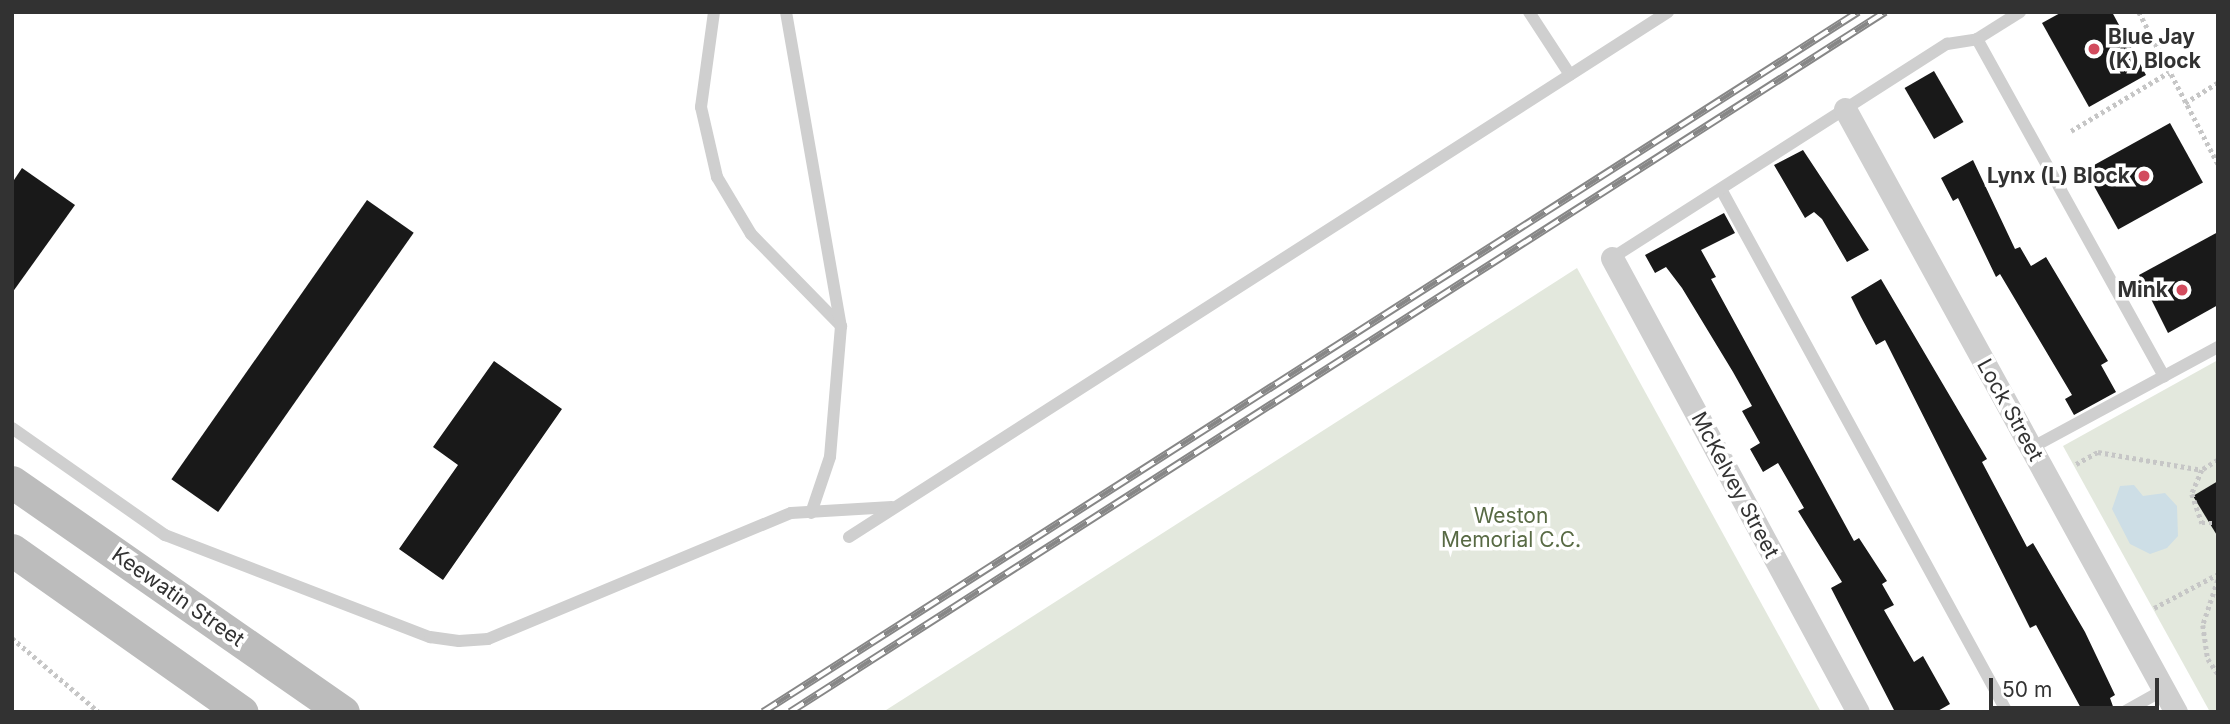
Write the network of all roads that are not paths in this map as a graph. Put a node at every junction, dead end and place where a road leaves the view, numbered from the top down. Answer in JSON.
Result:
{"nodes":[{"id":1,"x":714,"y":12,"type":"edge"},
{"id":2,"x":786,"y":12,"type":"edge"},
{"id":3,"x":1529,"y":12,"type":"edge"},
{"id":4,"x":1668,"y":12,"type":"edge"},
{"id":5,"x":2020,"y":12,"type":"edge"},
{"id":6,"x":1978,"y":39,"type":"junction"},
{"id":7,"x":1570,"y":75,"type":"junction"},
{"id":8,"x":1845,"y":109,"type":"junction"},
{"id":9,"x":1721,"y":191,"type":"junction"},
{"id":10,"x":1612,"y":258,"type":"joint"},
{"id":11,"x":841,"y":326,"type":"junction"},
{"id":12,"x":2218,"y":347,"type":"edge"},
{"id":13,"x":2164,"y":377,"type":"junction"},
{"id":14,"x":12,"y":428,"type":"edge"},
{"id":15,"x":2031,"y":448,"type":"junction"},
{"id":16,"x":12,"y":482,"type":"edge"},
{"id":17,"x":896,"y":507,"type":"junction"},
{"id":18,"x":811,"y":513,"type":"junction"},
{"id":19,"x":849,"y":537,"type":"dead end"},
{"id":20,"x":12,"y":550,"type":"edge"},
{"id":21,"x":2163,"y":690,"type":"junction"},
{"id":22,"x":242,"y":712,"type":"edge"},
{"id":23,"x":343,"y":712,"type":"edge"},
{"id":24,"x":1858,"y":712,"type":"edge"},
{"id":25,"x":2007,"y":712,"type":"edge"},
{"id":26,"x":2124,"y":712,"type":"edge"},
{"id":27,"x":2176,"y":712,"type":"edge"}],
"edges":[{"from":1,"to":11,"type":"lane"},
{"from":2,"to":11,"type":"lane"},
{"from":3,"to":7,"type":"lane"},
{"from":4,"to":7,"type":"lane"},
{"from":5,"to":6,"type":"lane"},
{"from":6,"to":8,"type":"lane"},
{"from":6,"to":13,"type":"lane"},
{"from":7,"to":17,"type":"lane"},
{"from":8,"to":9,"type":"lane"},
{"from":8,"to":15,"type":"street","name":"Lock Street"},
{"from":9,"to":10,"type":"lane"},
{"from":9,"to":25,"type":"lane"},
{"from":10,"to":24,"type":"street","name":"McKelvey Street"},
{"from":11,"to":18,"type":"lane"},
{"from":12,"to":13,"type":"lane"},
{"from":13,"to":15,"type":"lane"},
{"from":14,"to":18,"type":"lane"},
{"from":15,"to":21,"type":"street","name":"Lock Street"},
{"from":16,"to":23,"type":"main road","name":"Keewatin Street"},
{"from":17,"to":18,"type":"lane"},
{"from":17,"to":19,"type":"lane"},
{"from":20,"to":22,"type":"main road"},
{"from":21,"to":26,"type":"lane"},
{"from":21,"to":27,"type":"street","name":"Lock Street"}]}
